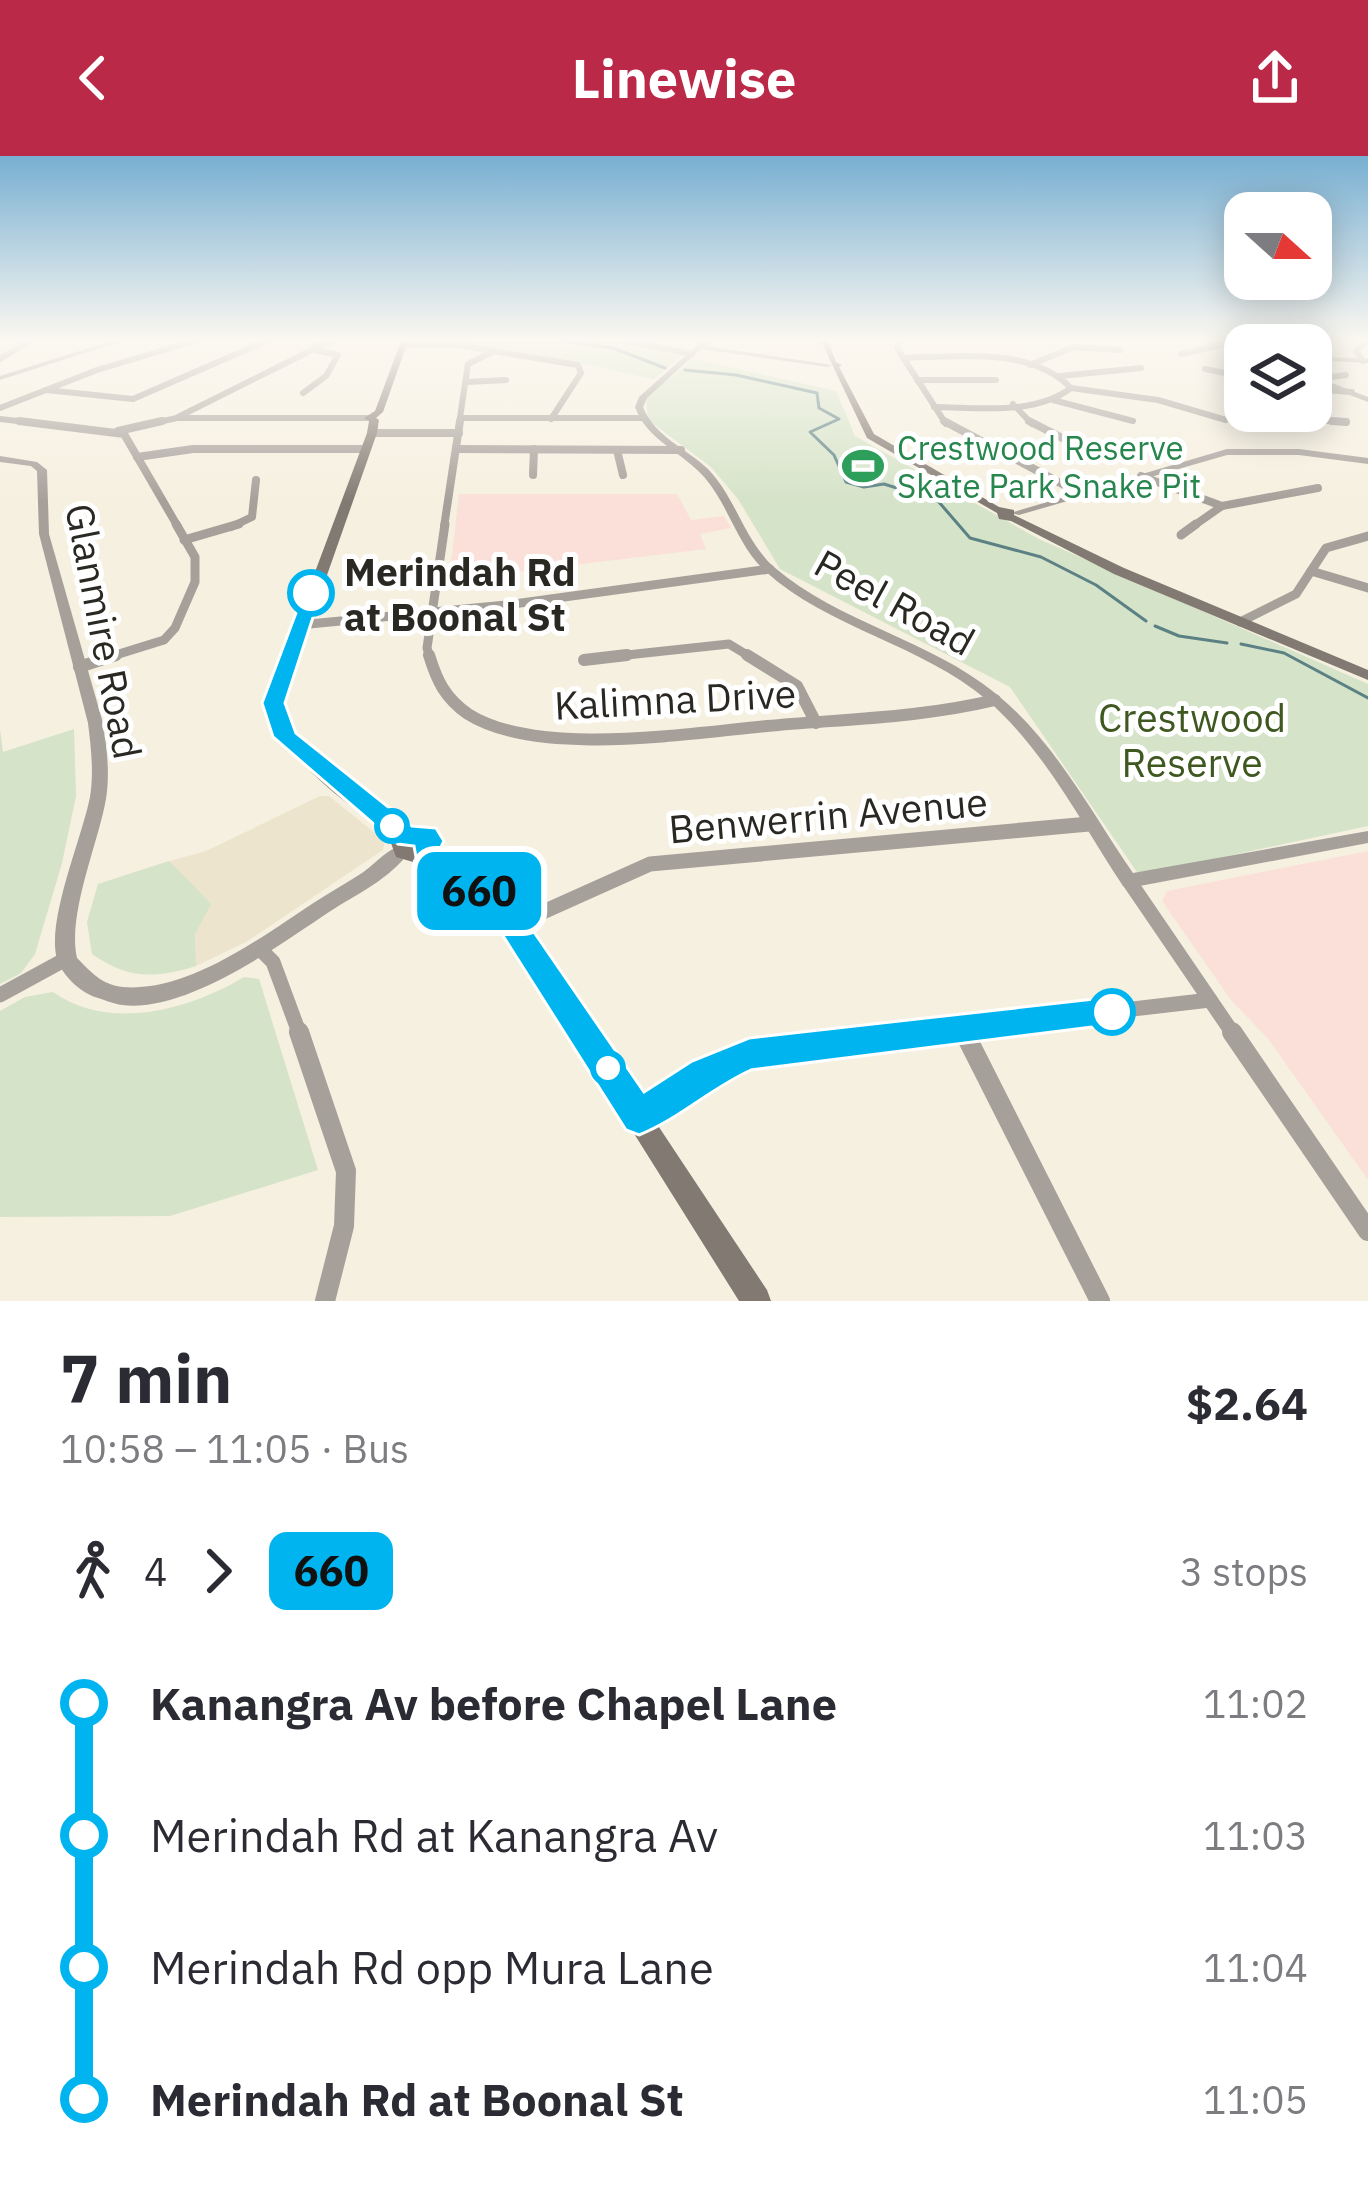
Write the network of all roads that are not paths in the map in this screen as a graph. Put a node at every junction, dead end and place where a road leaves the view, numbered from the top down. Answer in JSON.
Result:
{"nodes":[{"id":1,"x":34,"y":394,"type":"edge"},
{"id":2,"x":89,"y":394,"type":"edge"},
{"id":3,"x":144,"y":394,"type":"edge"},
{"id":4,"x":224,"y":394,"type":"edge"},
{"id":5,"x":384,"y":394,"type":"edge"},
{"id":6,"x":465,"y":394,"type":"edge"},
{"id":7,"x":565,"y":394,"type":"edge"},
{"id":8,"x":646,"y":394,"type":"edge"},
{"id":9,"x":848,"y":394,"type":"edge"},
{"id":10,"x":926,"y":394,"type":"edge"},
{"id":11,"x":1061,"y":394,"type":"edge"},
{"id":12,"x":1117,"y":394,"type":"edge"},
{"id":13,"x":1173,"y":394,"type":"edge"},
{"id":14,"x":1053,"y":400,"type":"junction"},
{"id":15,"x":1158,"y":400,"type":"junction"},
{"id":16,"x":1013,"y":404,"type":"junction"},
{"id":17,"x":934,"y":406,"type":"junction"},
{"id":18,"x":0,"y":407,"type":"edge"},
{"id":19,"x":178,"y":418,"type":"junction"},
{"id":20,"x":462,"y":418,"type":"junction"},
{"id":21,"x":641,"y":418,"type":"junction"},
{"id":22,"x":0,"y":419,"type":"edge"},
{"id":23,"x":551,"y":419,"type":"junction"},
{"id":24,"x":1224,"y":419,"type":"edge"},
{"id":25,"x":1133,"y":421,"type":"dead end"},
{"id":26,"x":1332,"y":421,"type":"edge"},
{"id":27,"x":1346,"y":422,"type":"dead end"},
{"id":28,"x":371,"y":427,"type":"junction"},
{"id":29,"x":118,"y":431,"type":"junction"},
{"id":30,"x":458,"y":433,"type":"junction"},
{"id":31,"x":1072,"y":443,"type":"dead end"},
{"id":32,"x":457,"y":449,"type":"junction"},
{"id":33,"x":534,"y":449,"type":"junction"},
{"id":34,"x":617,"y":450,"type":"junction"},
{"id":35,"x":681,"y":450,"type":"junction"},
{"id":36,"x":137,"y":457,"type":"junction"},
{"id":37,"x":0,"y":459,"type":"edge"},
{"id":38,"x":1368,"y":461,"type":"edge"},
{"id":39,"x":533,"y":476,"type":"dead end"},
{"id":40,"x":622,"y":476,"type":"dead end"},
{"id":41,"x":1141,"y":476,"type":"junction"},
{"id":42,"x":256,"y":479,"type":"dead end"},
{"id":43,"x":1318,"y":488,"type":"dead end"},
{"id":44,"x":1081,"y":494,"type":"junction"},
{"id":45,"x":1222,"y":506,"type":"junction"},
{"id":46,"x":1010,"y":514,"type":"junction"},
{"id":47,"x":1181,"y":535,"type":"dead end"},
{"id":48,"x":1368,"y":536,"type":"edge"},
{"id":49,"x":184,"y":540,"type":"junction"},
{"id":50,"x":770,"y":569,"type":"junction"},
{"id":51,"x":1311,"y":572,"type":"junction"},
{"id":52,"x":1368,"y":588,"type":"edge"},
{"id":53,"x":432,"y":613,"type":"junction"},
{"id":54,"x":1240,"y":622,"type":"junction"},
{"id":55,"x":299,"y":625,"type":"junction"},
{"id":56,"x":584,"y":659,"type":"dead end"},
{"id":57,"x":79,"y":667,"type":"junction"},
{"id":58,"x":1368,"y":675,"type":"edge"},
{"id":59,"x":995,"y":700,"type":"junction"},
{"id":60,"x":816,"y":723,"type":"junction"},
{"id":61,"x":1089,"y":824,"type":"junction"},
{"id":62,"x":1368,"y":837,"type":"edge"},
{"id":63,"x":411,"y":846,"type":"junction"},
{"id":64,"x":1129,"y":881,"type":"junction"},
{"id":65,"x":514,"y":925,"type":"junction"},
{"id":66,"x":260,"y":949,"type":"junction"},
{"id":67,"x":66,"y":959,"type":"junction"},
{"id":68,"x":0,"y":995,"type":"edge"},
{"id":69,"x":1210,"y":1000,"type":"junction"},
{"id":70,"x":962,"y":1031,"type":"junction"},
{"id":71,"x":639,"y":1117,"type":"junction"},
{"id":72,"x":1368,"y":1231,"type":"edge"},
{"id":73,"x":753,"y":1300,"type":"edge"},
{"id":74,"x":325,"y":1301,"type":"edge"},
{"id":75,"x":1100,"y":1301,"type":"edge"}],
"edges":[{"from":1,"to":18,"type":"street"},
{"from":2,"to":3,"type":"street"},
{"from":4,"to":19,"type":"street"},
{"from":5,"to":28,"type":"main road"},
{"from":6,"to":20,"type":"street","name":"Kalimna Drive"},
{"from":7,"to":23,"type":"street"},
{"from":8,"to":21,"type":"street"},
{"from":9,"to":46,"type":"main road"},
{"from":10,"to":17,"type":"street"},
{"from":11,"to":14,"type":"street"},
{"from":12,"to":15,"type":"street"},
{"from":13,"to":15,"type":"street"},
{"from":14,"to":16,"type":"street"},
{"from":14,"to":25,"type":"street"},
{"from":15,"to":24,"type":"street"},
{"from":16,"to":17,"type":"street"},
{"from":16,"to":31,"type":"street"},
{"from":17,"to":44,"type":"street"},
{"from":19,"to":28,"type":"street"},
{"from":19,"to":29,"type":"street"},
{"from":20,"to":23,"type":"street"},
{"from":20,"to":30,"type":"street","name":"Kalimna Drive"},
{"from":21,"to":23,"type":"street"},
{"from":21,"to":35,"type":"street","name":"Peel Road"},
{"from":22,"to":29,"type":"street"},
{"from":26,"to":27,"type":"street"},
{"from":28,"to":30,"type":"street"},
{"from":28,"to":36,"type":"street"},
{"from":28,"to":55,"type":"main road"},
{"from":29,"to":36,"type":"street"},
{"from":30,"to":32,"type":"street","name":"Kalimna Drive"},
{"from":32,"to":33,"type":"street"},
{"from":32,"to":53,"type":"street","name":"Kalimna Drive"},
{"from":33,"to":34,"type":"street"},
{"from":33,"to":39,"type":"street"},
{"from":34,"to":35,"type":"street"},
{"from":34,"to":40,"type":"street"},
{"from":35,"to":50,"type":"street","name":"Peel Road"},
{"from":36,"to":49,"type":"street"},
{"from":37,"to":57,"type":"street","name":"Glanmire Road"},
{"from":38,"to":41,"type":"street"},
{"from":41,"to":44,"type":"street"},
{"from":41,"to":45,"type":"street"},
{"from":42,"to":49,"type":"street"},
{"from":43,"to":45,"type":"street"},
{"from":44,"to":46,"type":"street"},
{"from":45,"to":47,"type":"street"},
{"from":46,"to":54,"type":"main road"},
{"from":48,"to":51,"type":"street"},
{"from":49,"to":57,"type":"street"},
{"from":50,"to":53,"type":"street"},
{"from":50,"to":59,"type":"street","name":"Peel Road"},
{"from":51,"to":52,"type":"street"},
{"from":51,"to":54,"type":"street"},
{"from":53,"to":55,"type":"street"},
{"from":53,"to":60,"type":"street","name":"Kalimna Drive"},
{"from":54,"to":58,"type":"main road"},
{"from":55,"to":63,"type":"main road"},
{"from":56,"to":60,"type":"street"},
{"from":57,"to":67,"type":"street","name":"Glanmire Road"},
{"from":59,"to":60,"type":"street","name":"Kalimna Drive"},
{"from":59,"to":61,"type":"street","name":"Peel Road"},
{"from":61,"to":64,"type":"street","name":"Peel Road"},
{"from":61,"to":65,"type":"street","name":"Benwerrin Avenue"},
{"from":62,"to":64,"type":"street"},
{"from":63,"to":65,"type":"main road"},
{"from":63,"to":66,"type":"street"},
{"from":64,"to":69,"type":"street"},
{"from":65,"to":71,"type":"main road"},
{"from":66,"to":67,"type":"street"},
{"from":66,"to":74,"type":"street"},
{"from":67,"to":68,"type":"street"},
{"from":69,"to":70,"type":"street"},
{"from":69,"to":72,"type":"street"},
{"from":70,"to":71,"type":"street"},
{"from":70,"to":75,"type":"street"},
{"from":71,"to":73,"type":"main road"}]}
